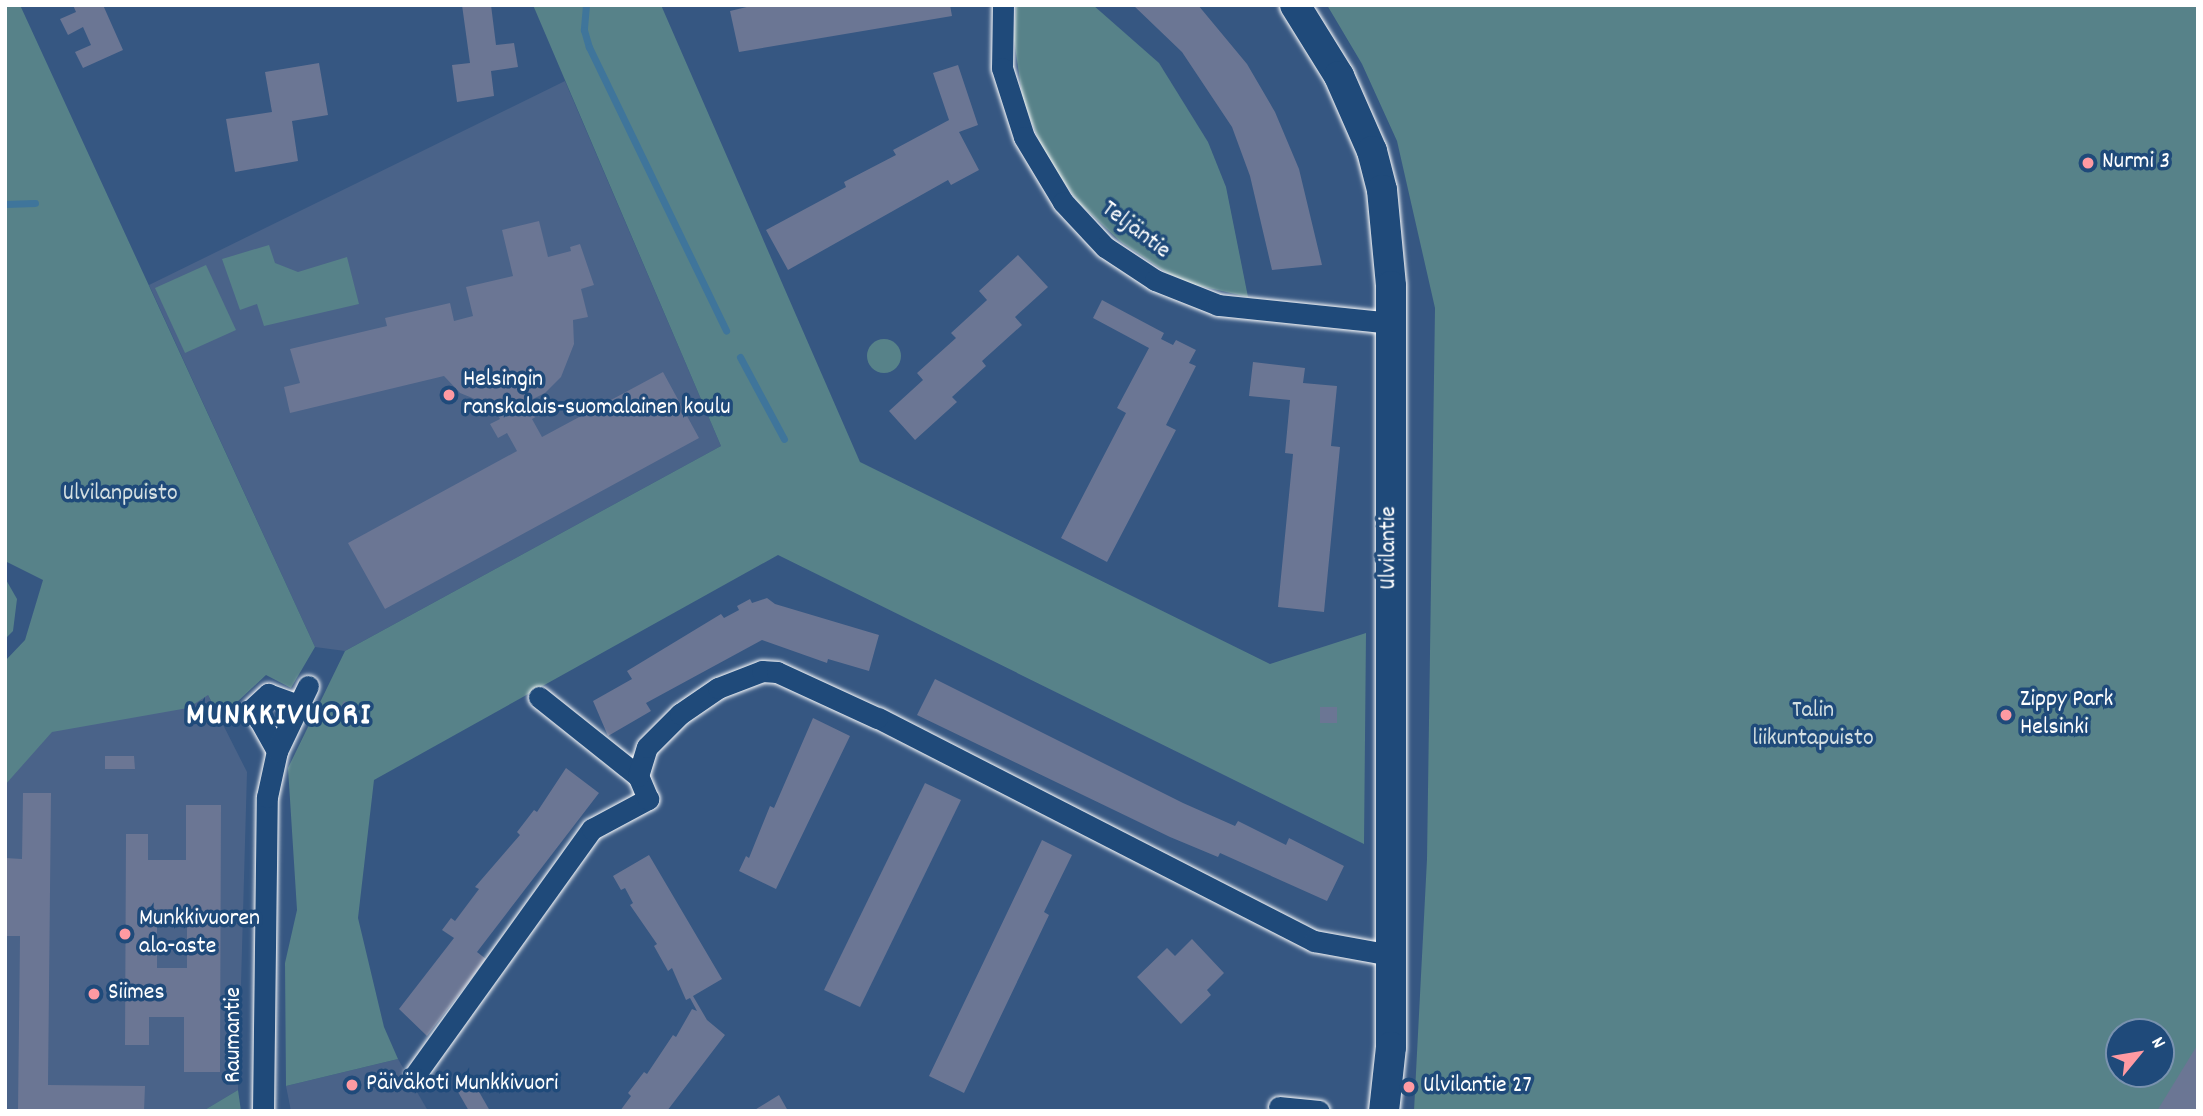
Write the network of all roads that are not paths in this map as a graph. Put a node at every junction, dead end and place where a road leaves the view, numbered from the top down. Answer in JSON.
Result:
{"nodes":[{"id":1,"x":1003,"y":5,"type":"edge"},
{"id":2,"x":1295,"y":5,"type":"edge"},
{"id":3,"x":1391,"y":323,"type":"junction"},
{"id":4,"x":539,"y":697,"type":"dead end"},
{"id":5,"x":277,"y":751,"type":"junction"},
{"id":6,"x":638,"y":776,"type":"junction"},
{"id":7,"x":1391,"y":955,"type":"junction"},
{"id":8,"x":415,"y":1075,"type":"dead end"},
{"id":9,"x":1279,"y":1107,"type":"dead end"},
{"id":10,"x":263,"y":1111,"type":"edge"},
{"id":11,"x":1319,"y":1111,"type":"edge"},
{"id":12,"x":1384,"y":1111,"type":"edge"}],
"edges":[{"from":1,"to":3,"type":"street","name":"Teljäntie"},
{"from":2,"to":3,"type":"street","name":"Ulvilantie"},
{"from":3,"to":7,"type":"street","name":"Ulvilantie"},
{"from":4,"to":6,"type":"street"},
{"from":5,"to":5,"type":"street","name":"Raumantie"},
{"from":5,"to":10,"type":"street","name":"Raumantie"},
{"from":6,"to":7,"type":"street"},
{"from":6,"to":8,"type":"street"},
{"from":7,"to":12,"type":"street","name":"Ulvilantie"},
{"from":9,"to":11,"type":"street"}]}
